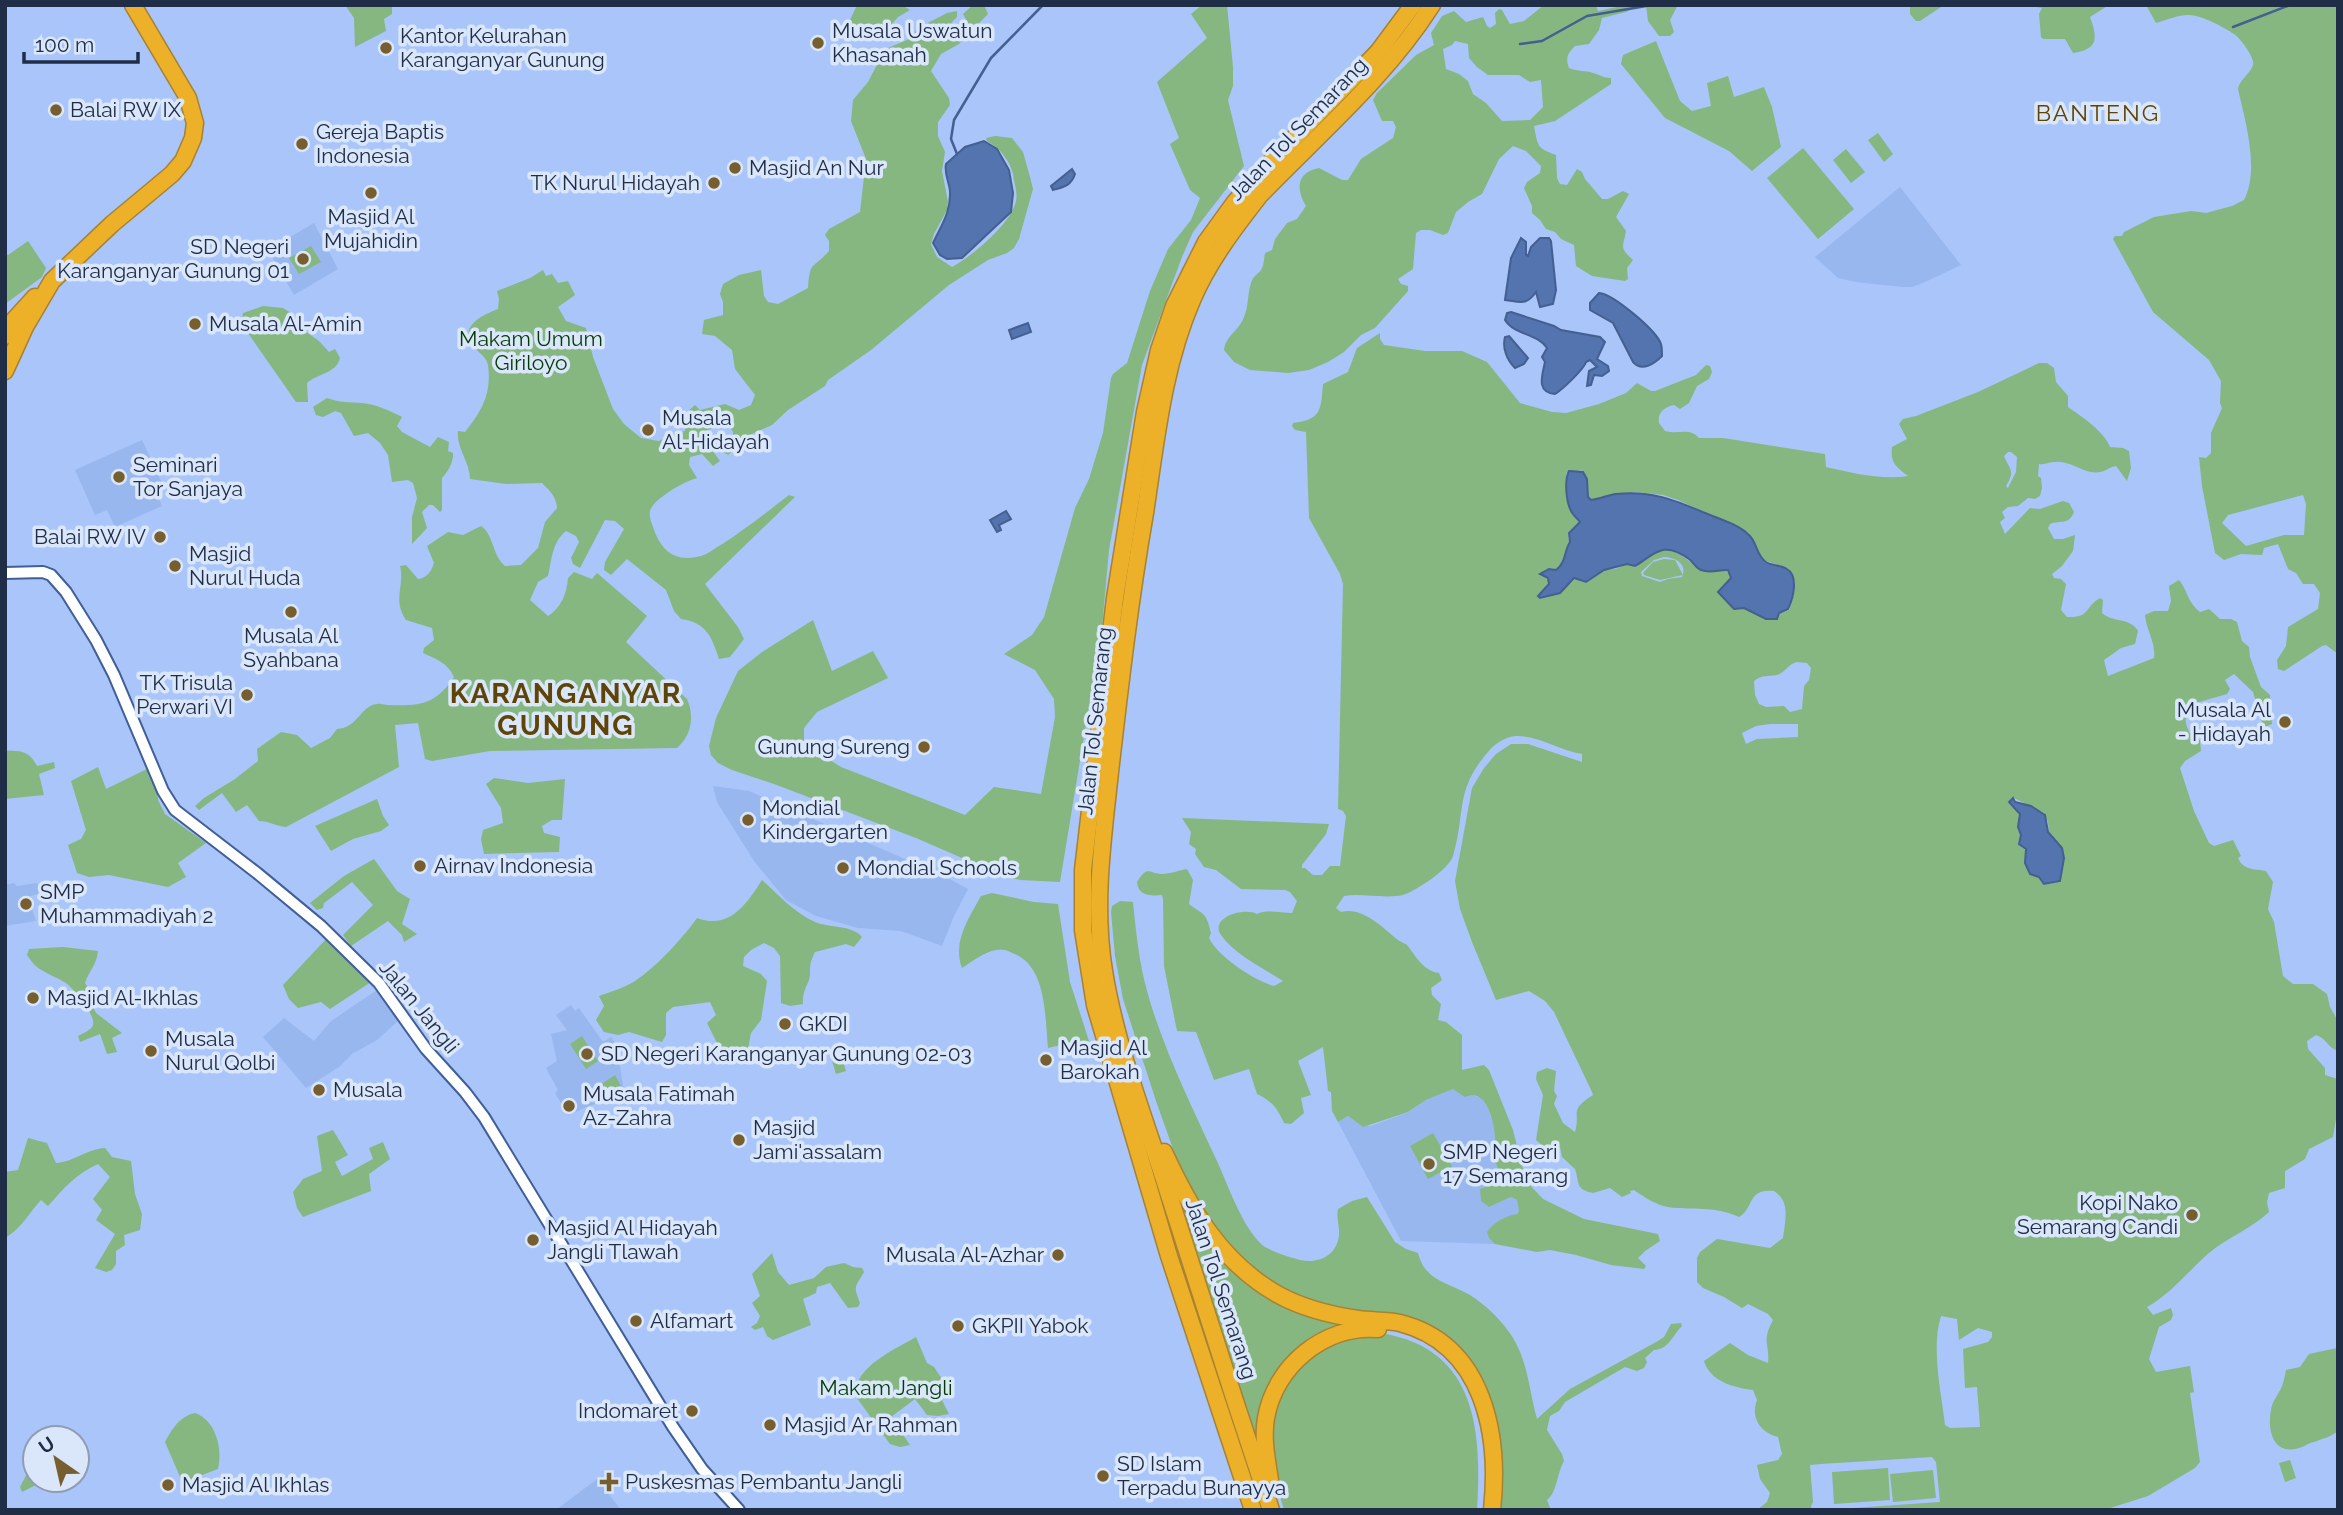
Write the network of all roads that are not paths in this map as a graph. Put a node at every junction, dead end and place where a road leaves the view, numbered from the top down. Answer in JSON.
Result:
{"nodes":[{"id":1,"x":133,"y":5,"type":"edge"},
{"id":2,"x":1413,"y":5,"type":"edge"},
{"id":3,"x":1432,"y":5,"type":"edge"},
{"id":4,"x":47,"y":285,"type":"junction"},
{"id":5,"x":15,"y":320,"type":"edge"},
{"id":6,"x":9,"y":340,"type":"edge"},
{"id":7,"x":5,"y":371,"type":"edge"},
{"id":8,"x":5,"y":573,"type":"edge"},
{"id":9,"x":1133,"y":1082,"type":"junction"},
{"id":10,"x":1222,"y":1415,"type":"junction"},
{"id":11,"x":739,"y":1510,"type":"edge"},
{"id":12,"x":1245,"y":1510,"type":"edge"},
{"id":13,"x":1253,"y":1510,"type":"edge"},
{"id":14,"x":1273,"y":1510,"type":"edge"},
{"id":15,"x":1480,"y":1510,"type":"edge"},
{"id":16,"x":1492,"y":1510,"type":"edge"}],
"edges":[{"from":1,"to":4,"type":"highway"},
{"from":2,"to":10,"type":"highway","name":"Jalan Tol Semarang"},
{"from":3,"to":9,"type":"highway","name":"Jalan Tol Semarang"},
{"from":4,"to":5,"type":"highway"},
{"from":4,"to":5,"type":"highway"},
{"from":5,"to":6,"type":"highway"},
{"from":6,"to":7,"type":"highway"},
{"from":8,"to":11,"type":"street","name":"Jalan Jangli"},
{"from":9,"to":14,"type":"highway","name":"Jalan Tol Semarang"},
{"from":9,"to":16,"type":"highway"},
{"from":10,"to":12,"type":"highway"},
{"from":10,"to":13,"type":"highway","name":"Jalan Tol Semarang"},
{"from":14,"to":15,"type":"highway"}]}
